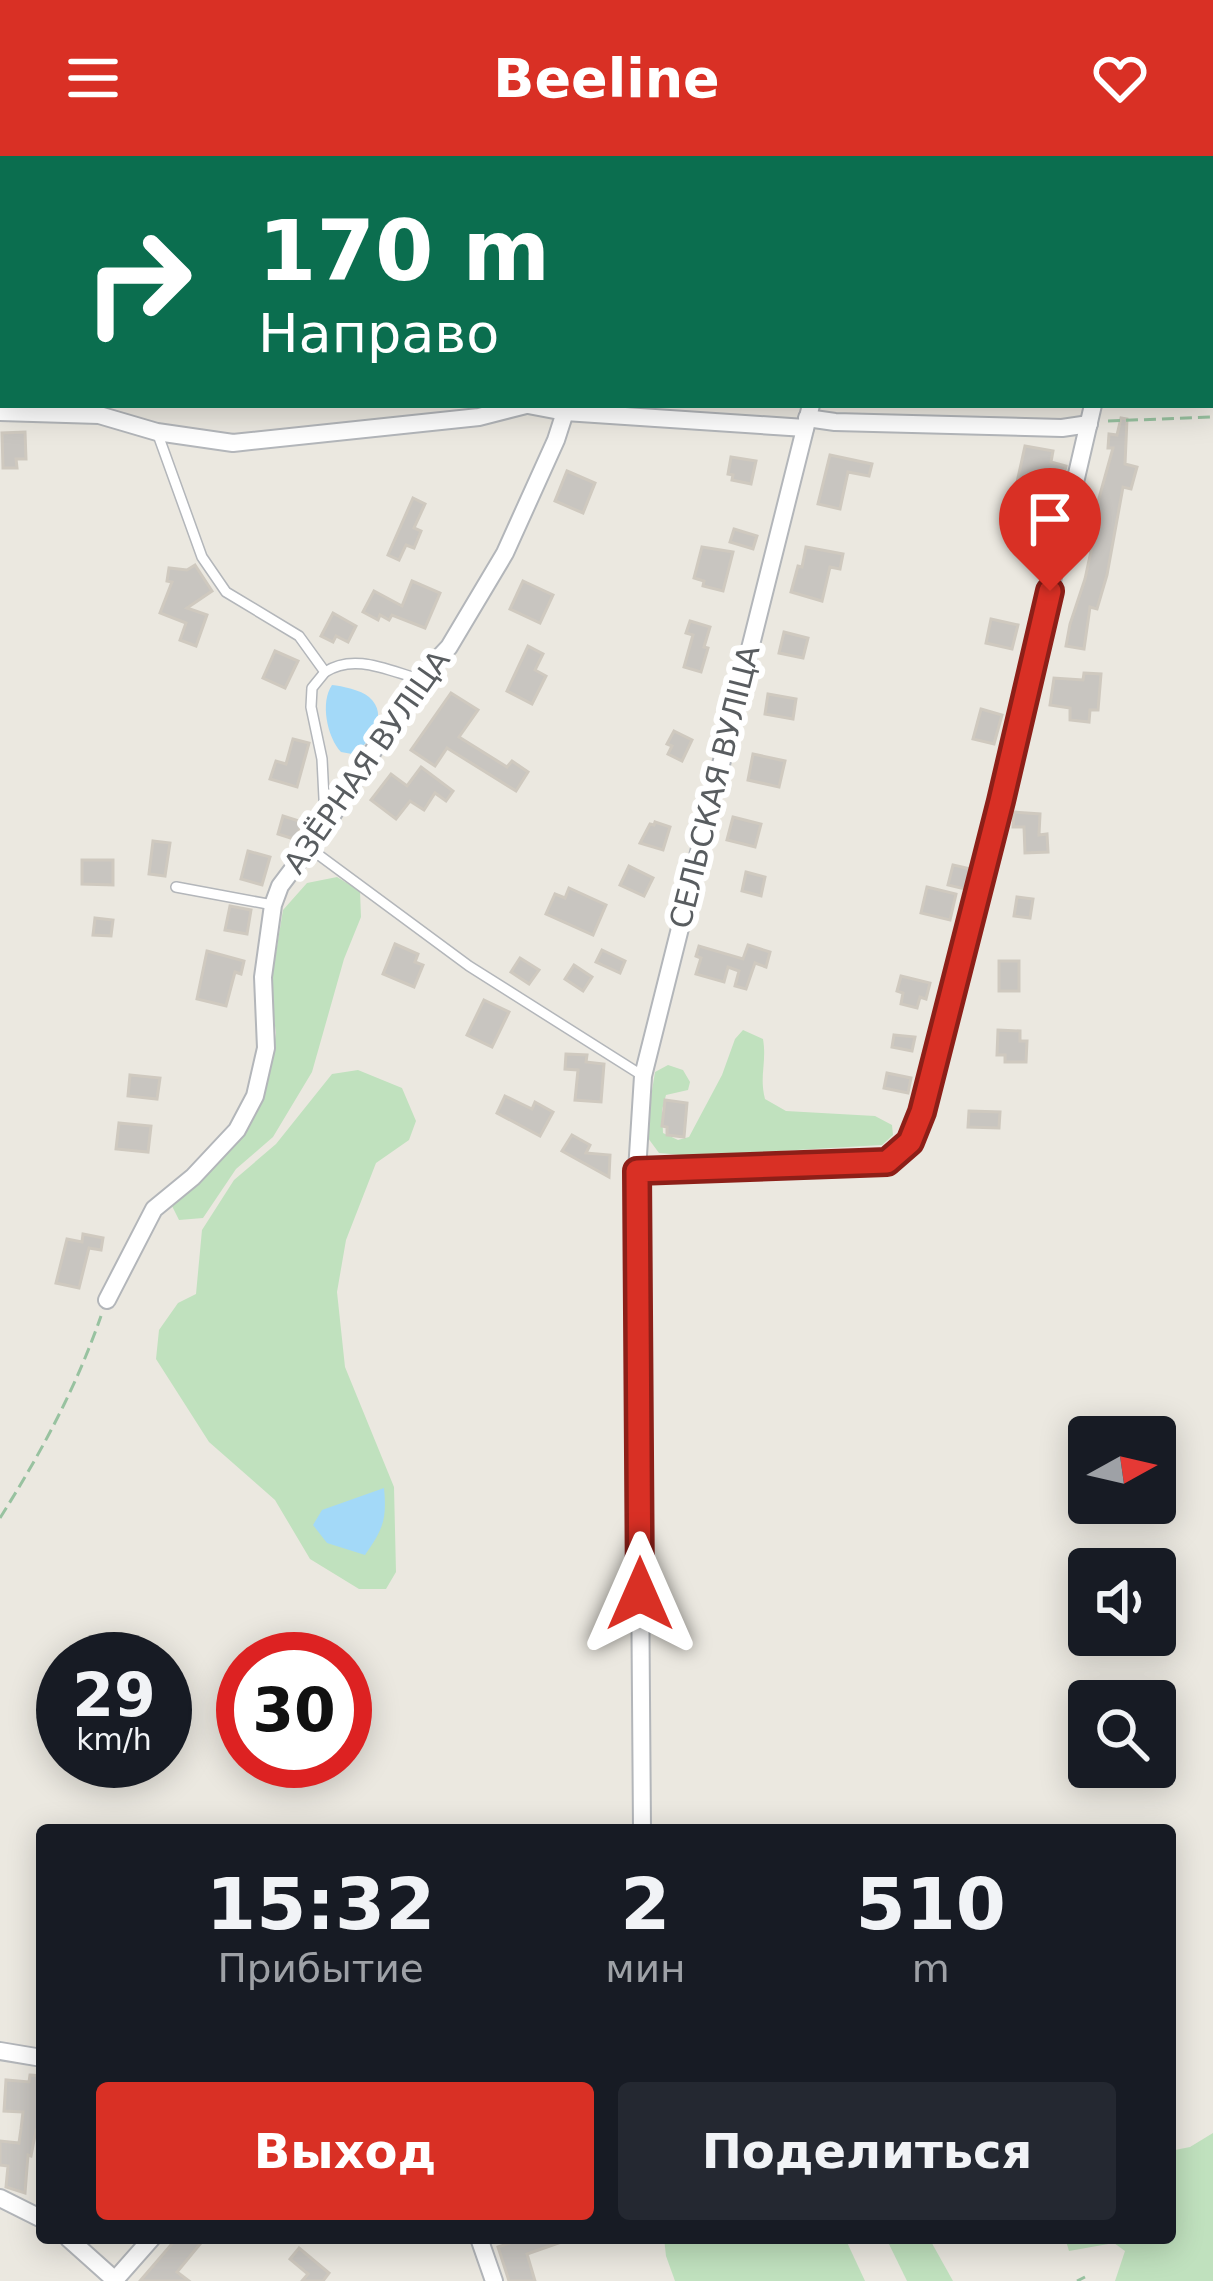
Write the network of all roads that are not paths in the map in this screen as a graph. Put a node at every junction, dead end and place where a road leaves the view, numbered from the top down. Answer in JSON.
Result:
{"nodes":[{"id":1,"x":515,"y":408,"type":"edge"},
{"id":2,"x":543,"y":408,"type":"edge"},
{"id":3,"x":100,"y":410,"type":"edge"},
{"id":4,"x":0,"y":412,"type":"edge"},
{"id":5,"x":565,"y":412,"type":"junction"},
{"id":6,"x":1091,"y":414,"type":"edge"},
{"id":7,"x":808,"y":417,"type":"edge"},
{"id":8,"x":158,"y":433,"type":"junction"},
{"id":9,"x":325,"y":672,"type":"junction"},
{"id":10,"x":419,"y":679,"type":"junction"},
{"id":11,"x":326,"y":825,"type":"junction"},
{"id":12,"x":308,"y":848,"type":"junction"},
{"id":13,"x":176,"y":886,"type":"dead end"},
{"id":14,"x":273,"y":905,"type":"junction"},
{"id":15,"x":643,"y":1076,"type":"junction"},
{"id":16,"x":637,"y":1171,"type":"junction"},
{"id":17,"x":107,"y":1300,"type":"road end"},
{"id":18,"x":642,"y":1824,"type":"edge"},
{"id":19,"x":0,"y":2051,"type":"edge"},
{"id":20,"x":36,"y":2056,"type":"edge"},
{"id":21,"x":0,"y":2198,"type":"edge"},
{"id":22,"x":36,"y":2215,"type":"edge"},
{"id":23,"x":75,"y":2244,"type":"edge"},
{"id":24,"x":147,"y":2244,"type":"edge"},
{"id":25,"x":481,"y":2244,"type":"edge"},
{"id":26,"x":115,"y":2281,"type":"edge"},
{"id":27,"x":494,"y":2281,"type":"edge"}],
"edges":[{"from":1,"to":8,"type":"street"},
{"from":2,"to":5,"type":"street"},
{"from":3,"to":4,"type":"street"},
{"from":3,"to":8,"type":"street"},
{"from":5,"to":7,"type":"street"},
{"from":5,"to":10,"type":"street","name":"АЗЁРНАЯ ВУЛІЦА"},
{"from":6,"to":7,"type":"street"},
{"from":6,"to":16,"type":"street"},
{"from":7,"to":15,"type":"street","name":"СЕЛЬСКАЯ ВУЛІЦА"},
{"from":8,"to":9,"type":"lane"},
{"from":9,"to":10,"type":"lane"},
{"from":9,"to":11,"type":"lane"},
{"from":10,"to":11,"type":"street","name":"АЗЁРНАЯ ВУЛІЦА"},
{"from":11,"to":12,"type":"street","name":"АЗЁРНАЯ ВУЛІЦА"},
{"from":12,"to":14,"type":"street","name":"АЗЁРНАЯ ВУЛІЦА"},
{"from":12,"to":15,"type":"lane"},
{"from":13,"to":14,"type":"lane"},
{"from":14,"to":17,"type":"street","name":"АЗЁРНАЯ ВУЛІЦА"},
{"from":15,"to":16,"type":"street","name":"СЕЛЬСКАЯ ВУЛІЦА"},
{"from":16,"to":18,"type":"street","name":"СЕЛЬСКАЯ ВУЛІЦА"},
{"from":19,"to":20,"type":"street"},
{"from":21,"to":22,"type":"street"},
{"from":23,"to":26,"type":"street"},
{"from":24,"to":26,"type":"street"},
{"from":25,"to":27,"type":"street"}]}
